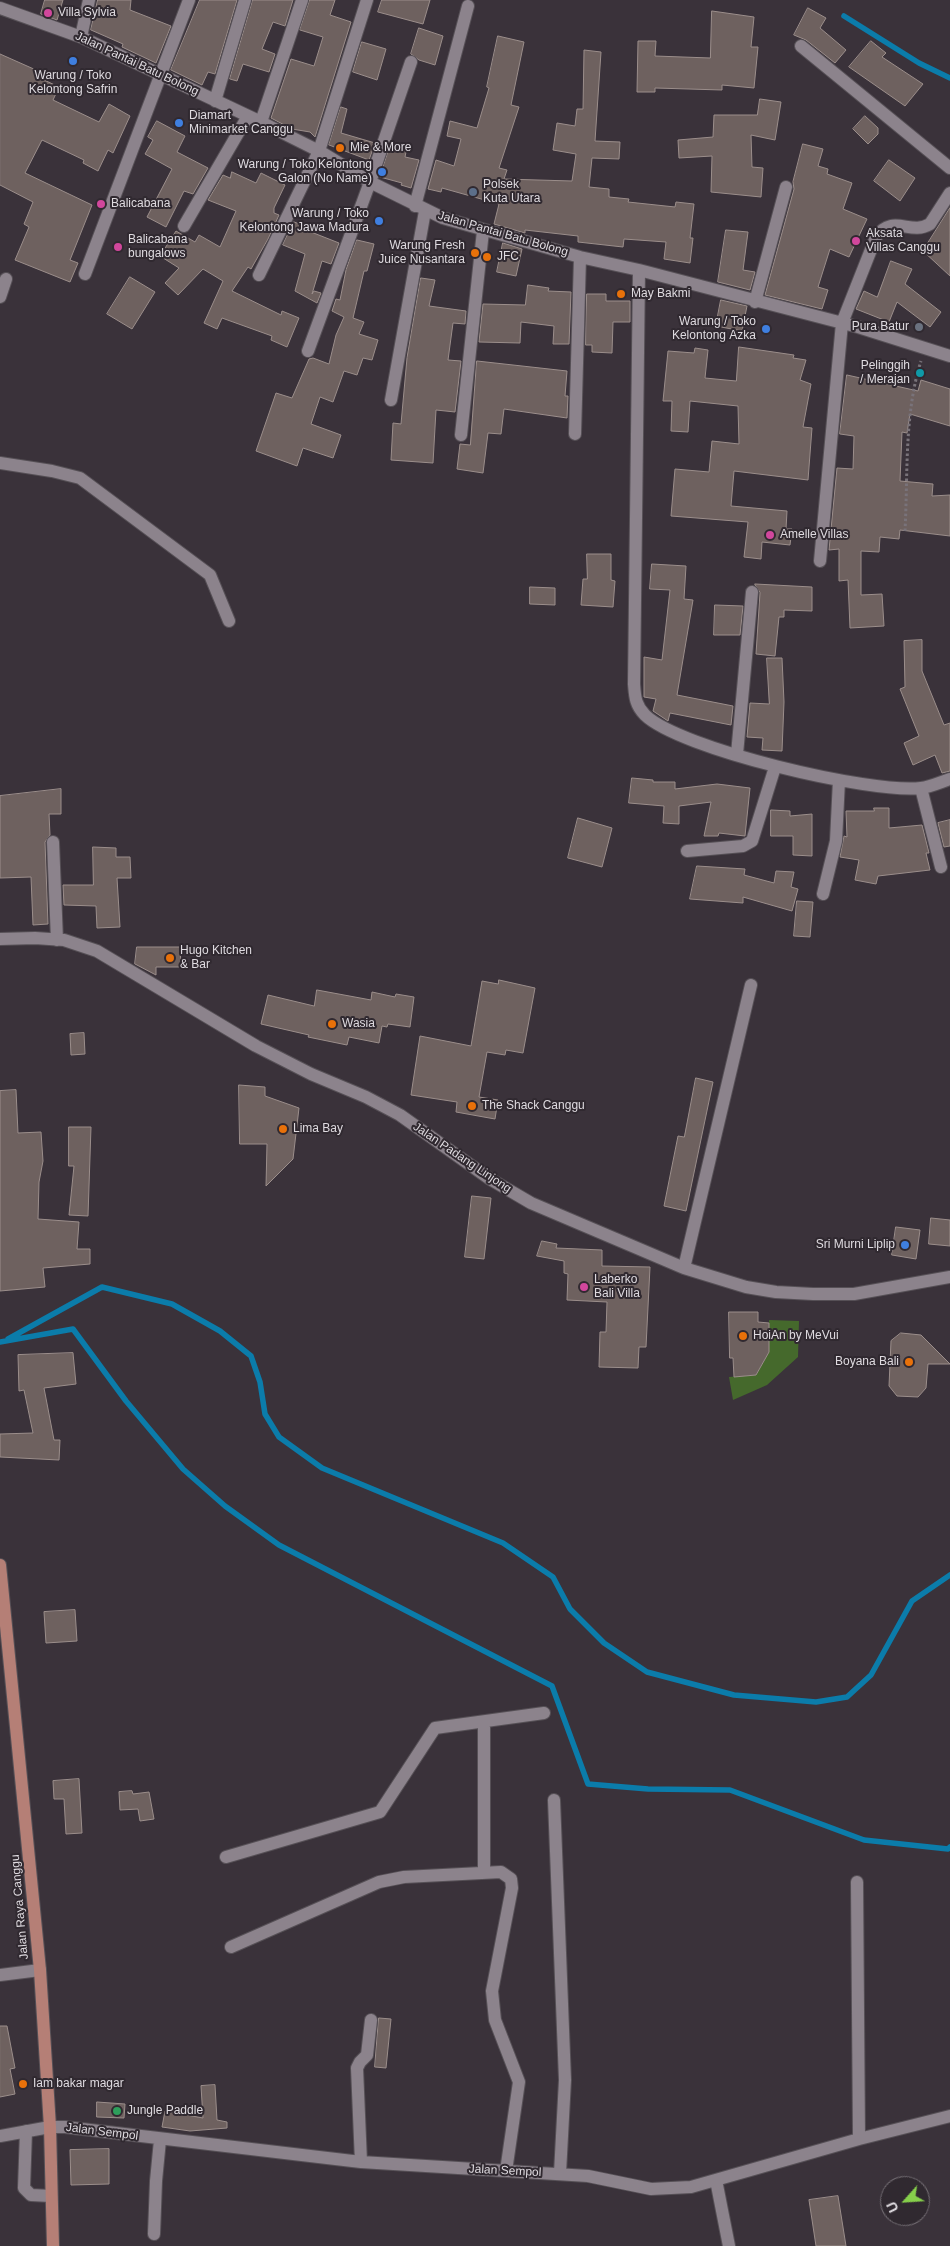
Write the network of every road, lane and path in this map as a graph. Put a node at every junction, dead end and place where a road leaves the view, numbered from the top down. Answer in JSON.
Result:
{"nodes":[{"id":1,"x":89,"y":0,"type":"edge"},
{"id":2,"x":189,"y":0,"type":"edge"},
{"id":3,"x":246,"y":0,"type":"edge"},
{"id":4,"x":302,"y":0,"type":"edge"},
{"id":5,"x":367,"y":0,"type":"edge"},
{"id":6,"x":468,"y":6,"type":"dead end"},
{"id":7,"x":0,"y":8,"type":"edge"},
{"id":8,"x":81,"y":37,"type":"junction"},
{"id":9,"x":801,"y":46,"type":"dead end"},
{"id":10,"x":411,"y":62,"type":"dead end"},
{"id":11,"x":160,"y":76,"type":"junction"},
{"id":12,"x":216,"y":101,"type":"junction"},
{"id":13,"x":248,"y":116,"type":"junction"},
{"id":14,"x":260,"y":122,"type":"junction"},
{"id":15,"x":319,"y":151,"type":"junction"},
{"id":16,"x":950,"y":168,"type":"edge"},
{"id":17,"x":370,"y":182,"type":"junction"},
{"id":18,"x":786,"y":187,"type":"dead end"},
{"id":19,"x":950,"y":193,"type":"edge"},
{"id":20,"x":420,"y":208,"type":"junction"},
{"id":21,"x":184,"y":226,"type":"dead end"},
{"id":22,"x":483,"y":231,"type":"junction"},
{"id":23,"x":580,"y":257,"type":"junction"},
{"id":24,"x":639,"y":270,"type":"junction"},
{"id":25,"x":85,"y":274,"type":"dead end"},
{"id":26,"x":259,"y":275,"type":"dead end"},
{"id":27,"x":6,"y":279,"type":"dead end"},
{"id":28,"x":0,"y":296,"type":"edge"},
{"id":29,"x":755,"y":302,"type":"junction"},
{"id":30,"x":842,"y":323,"type":"junction"},
{"id":31,"x":925,"y":348,"type":"junction"},
{"id":32,"x":308,"y":351,"type":"dead end"},
{"id":33,"x":950,"y":356,"type":"edge"},
{"id":34,"x":391,"y":400,"type":"dead end"},
{"id":35,"x":575,"y":434,"type":"dead end"},
{"id":36,"x":461,"y":435,"type":"dead end"},
{"id":37,"x":0,"y":463,"type":"edge"},
{"id":38,"x":905,"y":531,"type":"dead end"},
{"id":39,"x":820,"y":561,"type":"dead end"},
{"id":40,"x":752,"y":592,"type":"dead end"},
{"id":41,"x":229,"y":621,"type":"dead end"},
{"id":42,"x":737,"y":754,"type":"junction"},
{"id":43,"x":775,"y":767,"type":"junction"},
{"id":44,"x":950,"y":779,"type":"edge"},
{"id":45,"x":839,"y":780,"type":"junction"},
{"id":46,"x":921,"y":788,"type":"junction"},
{"id":47,"x":53,"y":842,"type":"dead end"},
{"id":48,"x":687,"y":851,"type":"dead end"},
{"id":49,"x":940,"y":867,"type":"dead end"},
{"id":50,"x":823,"y":894,"type":"dead end"},
{"id":51,"x":0,"y":938,"type":"edge"},
{"id":52,"x":57,"y":940,"type":"junction"},
{"id":53,"x":751,"y":985,"type":"dead end"},
{"id":54,"x":684,"y":1268,"type":"junction"},
{"id":55,"x":950,"y":1277,"type":"edge"},
{"id":56,"x":0,"y":1566,"type":"edge"},
{"id":57,"x":1,"y":1589,"type":"edge"},
{"id":58,"x":544,"y":1713,"type":"dead end"},
{"id":59,"x":484,"y":1722,"type":"junction"},
{"id":60,"x":554,"y":1800,"type":"dead end"},
{"id":61,"x":226,"y":1857,"type":"dead end"},
{"id":62,"x":484,"y":1873,"type":"junction"},
{"id":63,"x":857,"y":1882,"type":"dead end"},
{"id":64,"x":231,"y":1947,"type":"dead end"},
{"id":65,"x":40,"y":1970,"type":"junction"},
{"id":66,"x":0,"y":1975,"type":"edge"},
{"id":67,"x":370,"y":2020,"type":"dead end"},
{"id":68,"x":950,"y":2116,"type":"edge"},
{"id":69,"x":50,"y":2127,"type":"junction"},
{"id":70,"x":26,"y":2131,"type":"junction"},
{"id":71,"x":0,"y":2136,"type":"edge"},
{"id":72,"x":859,"y":2139,"type":"junction"},
{"id":73,"x":160,"y":2140,"type":"junction"},
{"id":74,"x":361,"y":2162,"type":"junction"},
{"id":75,"x":506,"y":2171,"type":"junction"},
{"id":76,"x":560,"y":2173,"type":"junction"},
{"id":77,"x":716,"y":2180,"type":"junction"},
{"id":78,"x":51,"y":2196,"type":"junction"},
{"id":79,"x":154,"y":2234,"type":"dead end"},
{"id":80,"x":53,"y":2246,"type":"edge"},
{"id":81,"x":729,"y":2246,"type":"edge"}],
"edges":[{"from":1,"to":8,"type":"street"},
{"from":2,"to":11,"type":"street"},
{"from":3,"to":12,"type":"street"},
{"from":4,"to":14,"type":"street"},
{"from":5,"to":15,"type":"street"},
{"from":6,"to":20,"type":"street"},
{"from":7,"to":8,"type":"street","name":"Jalan Pantai Batu Bolong"},
{"from":8,"to":11,"type":"street","name":"Jalan Pantai Batu Bolong"},
{"from":9,"to":16,"type":"street"},
{"from":10,"to":17,"type":"street"},
{"from":11,"to":12,"type":"street","name":"Jalan Pantai Batu Bolong"},
{"from":11,"to":25,"type":"street"},
{"from":12,"to":13,"type":"street","name":"Jalan Pantai Batu Bolong"},
{"from":13,"to":14,"type":"street","name":"Jalan Pantai Batu Bolong"},
{"from":13,"to":21,"type":"street"},
{"from":14,"to":15,"type":"street","name":"Jalan Pantai Batu Bolong"},
{"from":15,"to":17,"type":"street","name":"Jalan Pantai Batu Bolong"},
{"from":15,"to":26,"type":"street"},
{"from":17,"to":20,"type":"street","name":"Jalan Pantai Batu Bolong"},
{"from":17,"to":32,"type":"street"},
{"from":18,"to":29,"type":"street"},
{"from":19,"to":30,"type":"street"},
{"from":20,"to":22,"type":"street","name":"Jalan Pantai Batu Bolong"},
{"from":20,"to":34,"type":"street"},
{"from":22,"to":23,"type":"street","name":"Jalan Pantai Batu Bolong"},
{"from":22,"to":36,"type":"street"},
{"from":23,"to":24,"type":"street","name":"Jalan Pantai Batu Bolong"},
{"from":23,"to":35,"type":"street"},
{"from":24,"to":29,"type":"street","name":"Jalan Pantai Batu Bolong"},
{"from":24,"to":42,"type":"street"},
{"from":27,"to":28,"type":"street"},
{"from":29,"to":30,"type":"street","name":"Jalan Pantai Batu Bolong"},
{"from":30,"to":31,"type":"street","name":"Jalan Pantai Batu Bolong"},
{"from":30,"to":39,"type":"street"},
{"from":31,"to":33,"type":"street","name":"Jalan Pantai Batu Bolong"},
{"from":31,"to":38,"type":"path"},
{"from":37,"to":41,"type":"street"},
{"from":40,"to":42,"type":"street"},
{"from":42,"to":43,"type":"street"},
{"from":43,"to":45,"type":"street"},
{"from":43,"to":48,"type":"street"},
{"from":44,"to":46,"type":"street"},
{"from":45,"to":46,"type":"street"},
{"from":45,"to":50,"type":"street"},
{"from":46,"to":49,"type":"street"},
{"from":47,"to":52,"type":"street"},
{"from":51,"to":52,"type":"street","name":"Jalan Padang Linjong"},
{"from":52,"to":54,"type":"street","name":"Jalan Padang Linjong"},
{"from":53,"to":54,"type":"street"},
{"from":54,"to":55,"type":"street","name":"Jalan Padang Linjong"},
{"from":56,"to":57,"type":"main road","name":"Jalan Raya Canggu"},
{"from":57,"to":65,"type":"main road","name":"Jalan Raya Canggu"},
{"from":58,"to":59,"type":"street"},
{"from":59,"to":61,"type":"street"},
{"from":59,"to":62,"type":"street"},
{"from":60,"to":76,"type":"street"},
{"from":62,"to":64,"type":"street"},
{"from":62,"to":75,"type":"street"},
{"from":63,"to":72,"type":"street"},
{"from":65,"to":66,"type":"street"},
{"from":65,"to":69,"type":"main road","name":"Jalan Raya Canggu"},
{"from":67,"to":74,"type":"street"},
{"from":68,"to":72,"type":"street","name":"Jalan Sempol"},
{"from":69,"to":70,"type":"street","name":"Jalan Sempol"},
{"from":69,"to":73,"type":"street","name":"Jalan Sempol"},
{"from":69,"to":78,"type":"main road","name":"Jalan Raya Canggu"},
{"from":70,"to":71,"type":"street","name":"Jalan Sempol"},
{"from":70,"to":78,"type":"street"},
{"from":72,"to":77,"type":"street","name":"Jalan Sempol"},
{"from":73,"to":74,"type":"street","name":"Jalan Sempol"},
{"from":73,"to":79,"type":"street"},
{"from":74,"to":75,"type":"street","name":"Jalan Sempol"},
{"from":75,"to":76,"type":"street","name":"Jalan Sempol"},
{"from":76,"to":77,"type":"street","name":"Jalan Sempol"},
{"from":77,"to":81,"type":"street"},
{"from":78,"to":80,"type":"main road","name":"Jalan Raya Canggu"}]}
